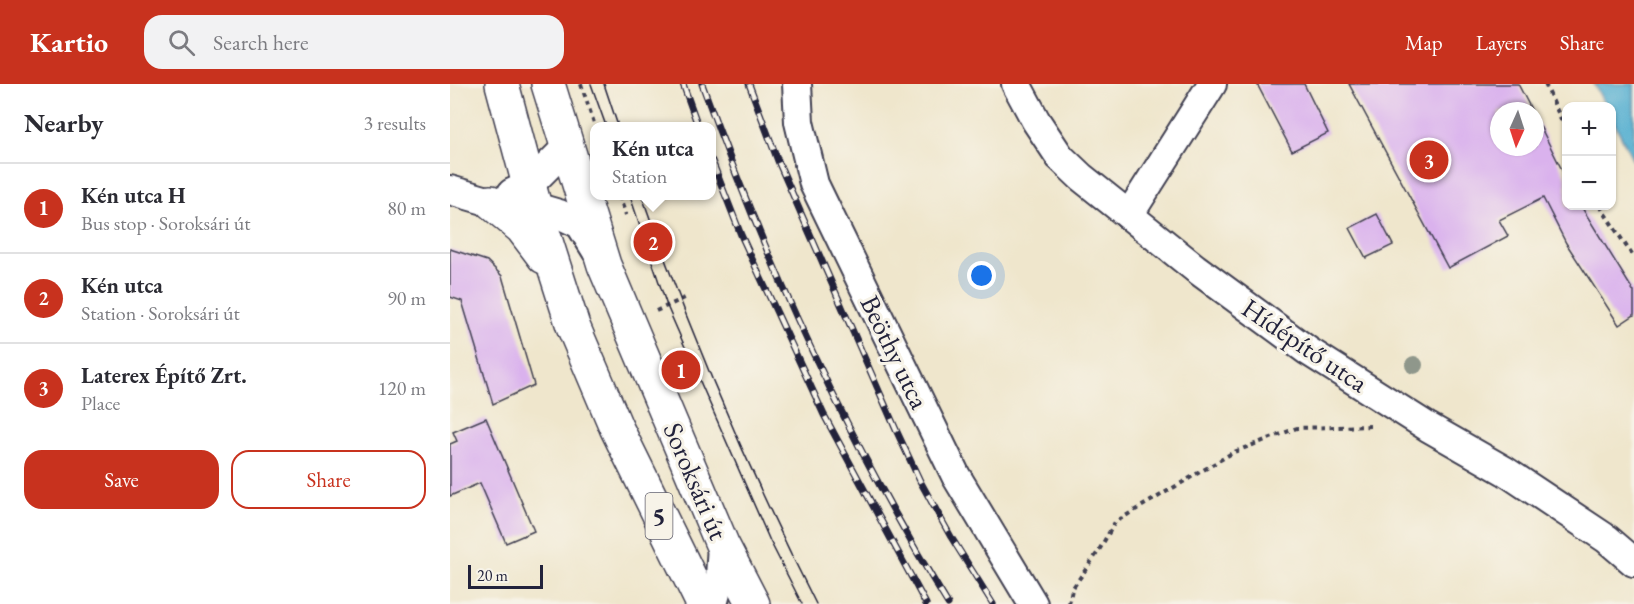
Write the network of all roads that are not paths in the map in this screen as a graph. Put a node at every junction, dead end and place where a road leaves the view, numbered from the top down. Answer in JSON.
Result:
{"nodes":[{"id":1,"x":502,"y":84,"type":"edge"},
{"id":2,"x":548,"y":84,"type":"edge"},
{"id":3,"x":797,"y":84,"type":"edge"},
{"id":4,"x":1016,"y":84,"type":"edge"},
{"id":5,"x":1212,"y":84,"type":"edge"},
{"id":6,"x":567,"y":147,"type":"junction"},
{"id":7,"x":450,"y":190,"type":"edge"},
{"id":8,"x":532,"y":196,"type":"junction"},
{"id":9,"x":491,"y":202,"type":"junction"},
{"id":10,"x":1129,"y":215,"type":"junction"},
{"id":11,"x":604,"y":265,"type":"junction"},
{"id":12,"x":555,"y":272,"type":"junction"},
{"id":13,"x":723,"y":544,"type":"junction"},
{"id":14,"x":1634,"y":561,"type":"edge"},
{"id":15,"x":703,"y":604,"type":"edge"},
{"id":16,"x":713,"y":604,"type":"edge"},
{"id":17,"x":753,"y":604,"type":"edge"},
{"id":18,"x":1033,"y":604,"type":"edge"}],
"edges":[{"from":1,"to":8,"type":"main road","name":"Soroksári út","number":"5"},
{"from":2,"to":6,"type":"main road","name":"Soroksári út","number":"5"},
{"from":3,"to":18,"type":"street","name":"Beöthy utca"},
{"from":4,"to":10,"type":"street","name":"Hídépítő utca"},
{"from":5,"to":10,"type":"street"},
{"from":6,"to":8,"type":"street"},
{"from":6,"to":11,"type":"main road","name":"Soroksári út","number":"5"},
{"from":7,"to":9,"type":"street"},
{"from":8,"to":9,"type":"street"},
{"from":8,"to":11,"type":"street"},
{"from":8,"to":12,"type":"main road","name":"Soroksári út","number":"5"},
{"from":9,"to":12,"type":"main road"},
{"from":10,"to":14,"type":"street","name":"Hídépítő utca"},
{"from":11,"to":13,"type":"main road","name":"Soroksári út","number":"5"},
{"from":12,"to":15,"type":"main road","name":"Soroksári út","number":"5"},
{"from":13,"to":16,"type":"street"},
{"from":13,"to":17,"type":"main road","name":"Soroksári út","number":"5"}]}
